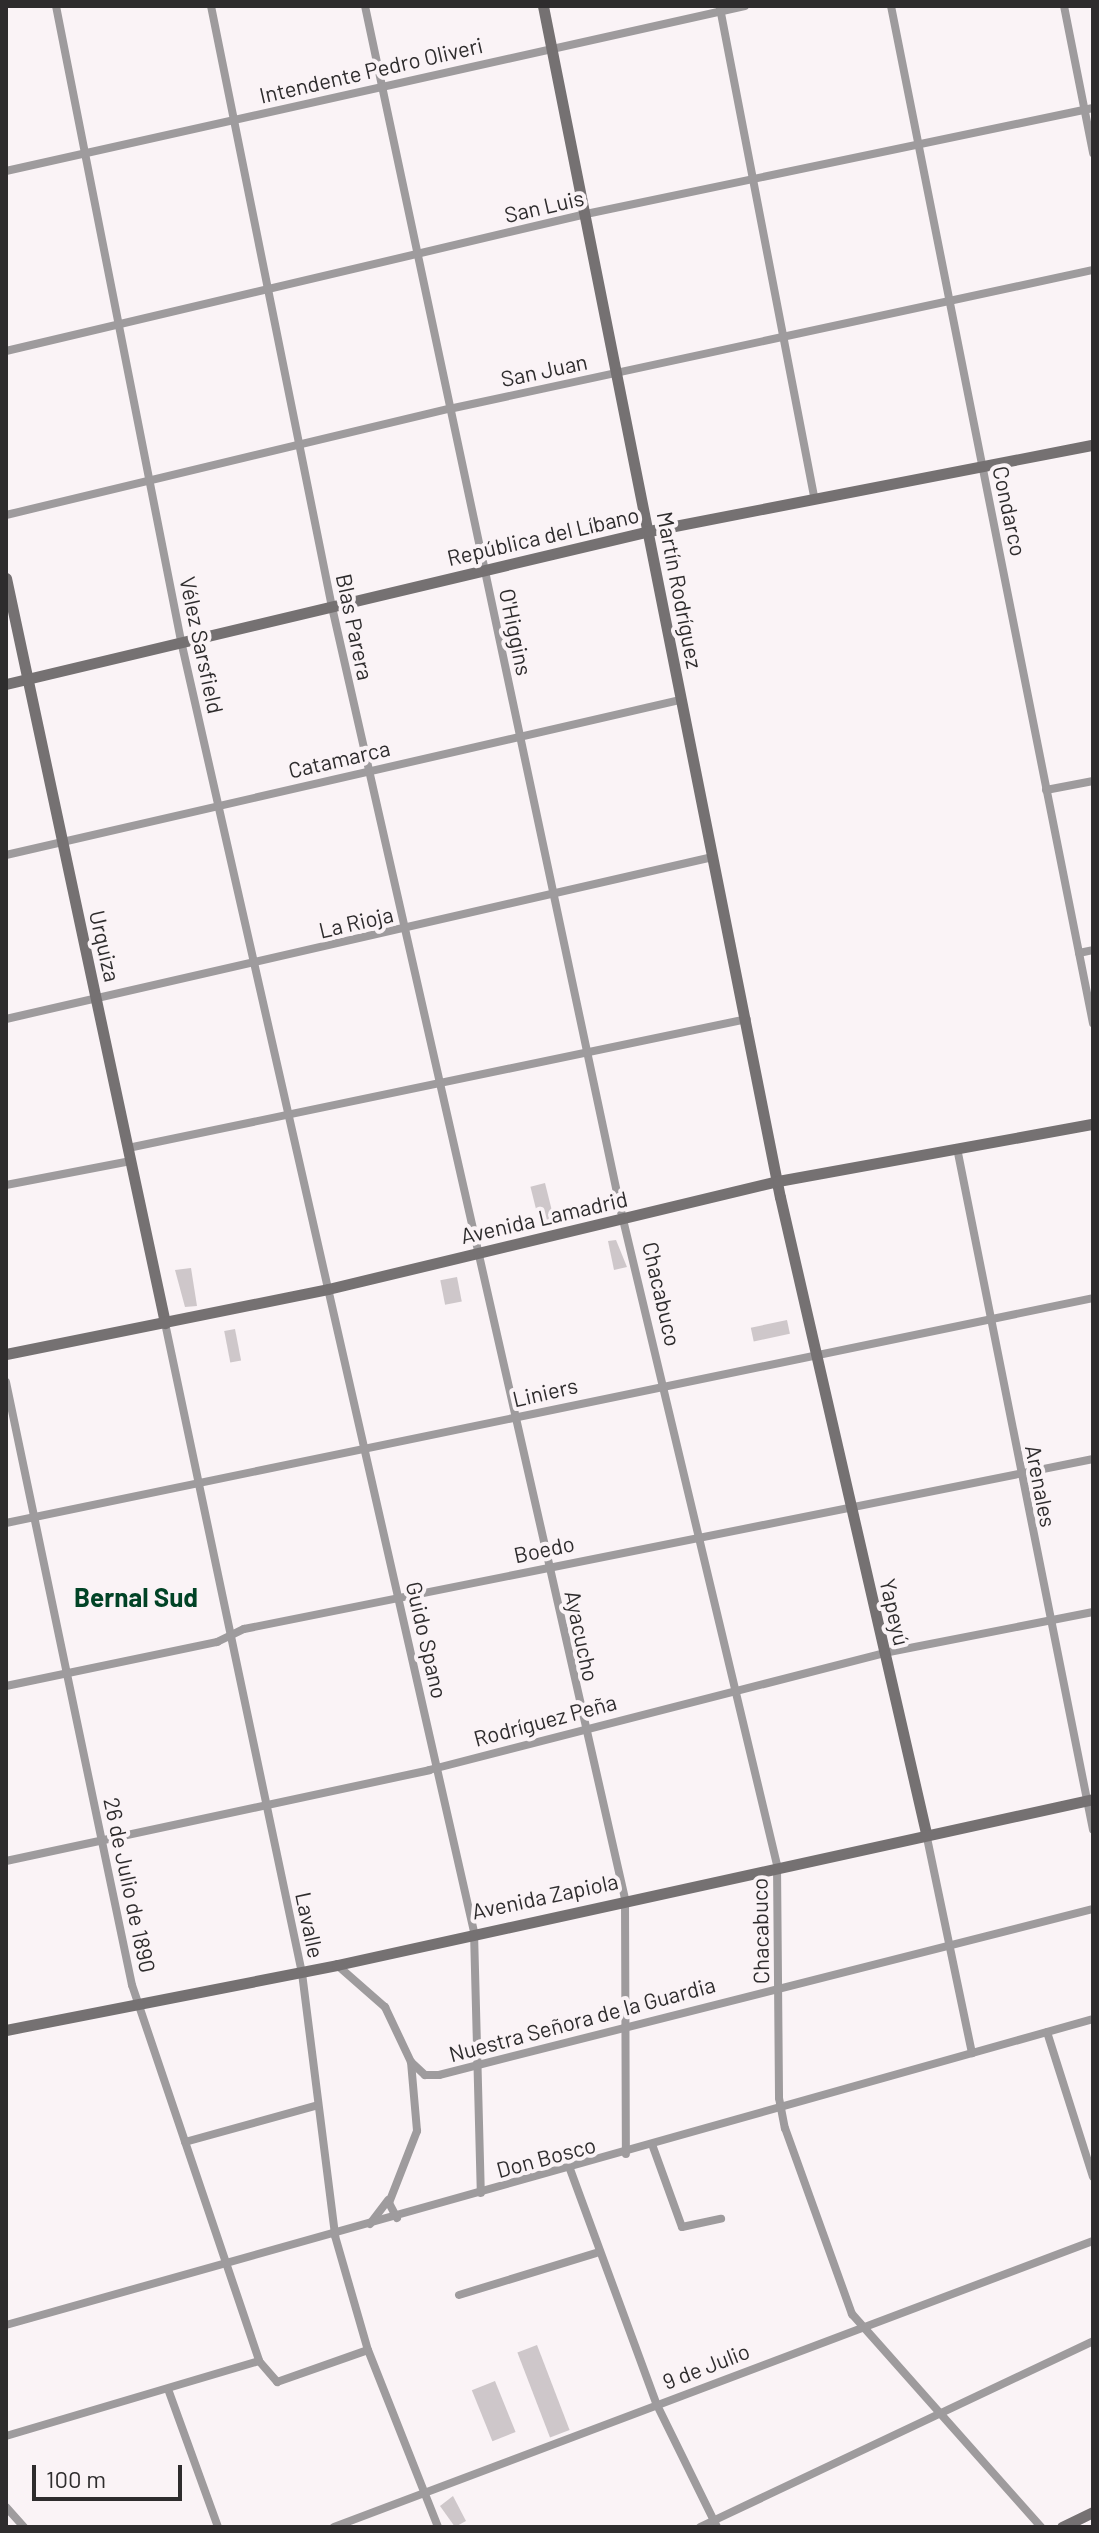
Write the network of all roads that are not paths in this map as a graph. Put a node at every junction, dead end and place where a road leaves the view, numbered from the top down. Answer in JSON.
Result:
{"nodes":[{"id":1,"x":56,"y":6,"type":"edge"},
{"id":2,"x":211,"y":6,"type":"edge"},
{"id":3,"x":365,"y":6,"type":"edge"},
{"id":4,"x":543,"y":6,"type":"edge"},
{"id":5,"x":745,"y":6,"type":"edge"},
{"id":6,"x":891,"y":6,"type":"edge"},
{"id":7,"x":1064,"y":6,"type":"edge"},
{"id":8,"x":720,"y":9,"type":"edge"},
{"id":9,"x":551,"y":47,"type":"junction"},
{"id":10,"x":382,"y":86,"type":"junction"},
{"id":11,"x":1089,"y":109,"type":"edge"},
{"id":12,"x":234,"y":121,"type":"junction"},
{"id":13,"x":916,"y":144,"type":"junction"},
{"id":14,"x":1093,"y":153,"type":"edge"},
{"id":15,"x":86,"y":154,"type":"junction"},
{"id":16,"x":6,"y":171,"type":"edge"},
{"id":17,"x":750,"y":178,"type":"junction"},
{"id":18,"x":586,"y":214,"type":"junction"},
{"id":19,"x":417,"y":254,"type":"junction"},
{"id":20,"x":1093,"y":270,"type":"edge"},
{"id":21,"x":270,"y":289,"type":"junction"},
{"id":22,"x":949,"y":301,"type":"junction"},
{"id":23,"x":119,"y":326,"type":"junction"},
{"id":24,"x":782,"y":335,"type":"junction"},
{"id":25,"x":6,"y":351,"type":"edge"},
{"id":26,"x":618,"y":372,"type":"junction"},
{"id":27,"x":449,"y":409,"type":"junction"},
{"id":28,"x":300,"y":445,"type":"junction"},
{"id":29,"x":1093,"y":445,"type":"edge"},
{"id":30,"x":983,"y":467,"type":"junction"},
{"id":31,"x":150,"y":483,"type":"junction"},
{"id":32,"x":814,"y":498,"type":"junction"},
{"id":33,"x":6,"y":515,"type":"edge"},
{"id":34,"x":649,"y":531,"type":"junction"},
{"id":35,"x":484,"y":571,"type":"junction"},
{"id":36,"x":6,"y":578,"type":"edge"},
{"id":37,"x":332,"y":607,"type":"junction"},
{"id":38,"x":181,"y":641,"type":"junction"},
{"id":39,"x":25,"y":678,"type":"junction"},
{"id":40,"x":6,"y":684,"type":"edge"},
{"id":41,"x":680,"y":700,"type":"junction"},
{"id":42,"x":520,"y":736,"type":"junction"},
{"id":43,"x":368,"y":770,"type":"junction"},
{"id":44,"x":1093,"y":781,"type":"edge"},
{"id":45,"x":1046,"y":790,"type":"junction"},
{"id":46,"x":219,"y":805,"type":"junction"},
{"id":47,"x":61,"y":843,"type":"junction"},
{"id":48,"x":6,"y":855,"type":"edge"},
{"id":49,"x":713,"y":857,"type":"junction"},
{"id":50,"x":556,"y":893,"type":"junction"},
{"id":51,"x":403,"y":929,"type":"junction"},
{"id":52,"x":1093,"y":950,"type":"edge"},
{"id":53,"x":1079,"y":953,"type":"junction"},
{"id":54,"x":255,"y":964,"type":"junction"},
{"id":55,"x":97,"y":1000,"type":"junction"},
{"id":56,"x":6,"y":1019,"type":"edge"},
{"id":57,"x":747,"y":1019,"type":"junction"},
{"id":58,"x":1093,"y":1023,"type":"edge"},
{"id":59,"x":589,"y":1052,"type":"junction"},
{"id":60,"x":437,"y":1081,"type":"junction"},
{"id":61,"x":289,"y":1113,"type":"junction"},
{"id":62,"x":1093,"y":1124,"type":"edge"},
{"id":63,"x":128,"y":1148,"type":"junction"},
{"id":64,"x":957,"y":1148,"type":"junction"},
{"id":65,"x":131,"y":1161,"type":"junction"},
{"id":66,"x":778,"y":1181,"type":"junction"},
{"id":67,"x":6,"y":1185,"type":"edge"},
{"id":68,"x":623,"y":1219,"type":"junction"},
{"id":69,"x":475,"y":1254,"type":"junction"},
{"id":70,"x":328,"y":1289,"type":"junction"},
{"id":71,"x":1093,"y":1298,"type":"edge"},
{"id":72,"x":991,"y":1319,"type":"junction"},
{"id":73,"x":165,"y":1323,"type":"junction"},
{"id":74,"x":818,"y":1353,"type":"junction"},
{"id":75,"x":6,"y":1354,"type":"edge"},
{"id":76,"x":6,"y":1382,"type":"edge"},
{"id":77,"x":664,"y":1384,"type":"junction"},
{"id":78,"x":515,"y":1417,"type":"junction"},
{"id":79,"x":365,"y":1448,"type":"junction"},
{"id":80,"x":1093,"y":1459,"type":"edge"},
{"id":81,"x":1020,"y":1473,"type":"junction"},
{"id":82,"x":198,"y":1484,"type":"junction"},
{"id":83,"x":850,"y":1506,"type":"junction"},
{"id":84,"x":33,"y":1517,"type":"junction"},
{"id":85,"x":6,"y":1523,"type":"edge"},
{"id":86,"x":698,"y":1535,"type":"junction"},
{"id":87,"x":549,"y":1567,"type":"junction"},
{"id":88,"x":399,"y":1597,"type":"junction"},
{"id":89,"x":1093,"y":1612,"type":"edge"},
{"id":90,"x":1049,"y":1620,"type":"junction"},
{"id":91,"x":231,"y":1635,"type":"junction"},
{"id":92,"x":884,"y":1653,"type":"junction"},
{"id":93,"x":66,"y":1674,"type":"junction"},
{"id":94,"x":6,"y":1686,"type":"edge"},
{"id":95,"x":733,"y":1689,"type":"junction"},
{"id":96,"x":584,"y":1728,"type":"junction"},
{"id":97,"x":437,"y":1767,"type":"junction"},
{"id":98,"x":1090,"y":1799,"type":"edge"},
{"id":99,"x":266,"y":1806,"type":"junction"},
{"id":100,"x":1093,"y":1830,"type":"edge"},
{"id":101,"x":926,"y":1833,"type":"junction"},
{"id":102,"x":103,"y":1841,"type":"junction"},
{"id":103,"x":6,"y":1861,"type":"edge"},
{"id":104,"x":777,"y":1865,"type":"junction"},
{"id":105,"x":625,"y":1899,"type":"junction"},
{"id":106,"x":1093,"y":1909,"type":"edge"},
{"id":107,"x":474,"y":1932,"type":"junction"},
{"id":108,"x":952,"y":1944,"type":"junction"},
{"id":109,"x":337,"y":1965,"type":"junction"},
{"id":110,"x":302,"y":1973,"type":"junction"},
{"id":111,"x":780,"y":1986,"type":"junction"},
{"id":112,"x":139,"y":2005,"type":"junction"},
{"id":113,"x":1093,"y":2019,"type":"edge"},
{"id":114,"x":629,"y":2025,"type":"junction"},
{"id":115,"x":6,"y":2030,"type":"edge"},
{"id":116,"x":1047,"y":2032,"type":"junction"},
{"id":117,"x":972,"y":2053,"type":"junction"},
{"id":118,"x":411,"y":2062,"type":"junction"},
{"id":119,"x":478,"y":2066,"type":"junction"},
{"id":120,"x":318,"y":2105,"type":"junction"},
{"id":121,"x":780,"y":2110,"type":"junction"},
{"id":122,"x":185,"y":2142,"type":"junction"},
{"id":123,"x":653,"y":2147,"type":"junction"},
{"id":124,"x":626,"y":2154,"type":"junction"},
{"id":125,"x":570,"y":2169,"type":"junction"},
{"id":126,"x":1093,"y":2177,"type":"edge"},
{"id":127,"x":481,"y":2193,"type":"junction"},
{"id":128,"x":391,"y":2196,"type":"junction"},
{"id":129,"x":397,"y":2218,"type":"junction"},
{"id":130,"x":721,"y":2219,"type":"dead end"},
{"id":131,"x":368,"y":2226,"type":"junction"},
{"id":132,"x":335,"y":2236,"type":"junction"},
{"id":133,"x":1093,"y":2241,"type":"edge"},
{"id":134,"x":596,"y":2253,"type":"junction"},
{"id":135,"x":229,"y":2265,"type":"junction"},
{"id":136,"x":459,"y":2295,"type":"dead end"},
{"id":137,"x":6,"y":2325,"type":"edge"},
{"id":138,"x":860,"y":2325,"type":"junction"},
{"id":139,"x":1093,"y":2341,"type":"edge"},
{"id":140,"x":368,"y":2350,"type":"junction"},
{"id":141,"x":259,"y":2361,"type":"junction"},
{"id":142,"x":168,"y":2389,"type":"junction"},
{"id":143,"x":657,"y":2405,"type":"junction"},
{"id":144,"x":941,"y":2414,"type":"junction"},
{"id":145,"x":6,"y":2436,"type":"edge"},
{"id":146,"x":422,"y":2494,"type":"junction"},
{"id":147,"x":6,"y":2507,"type":"edge"},
{"id":148,"x":1093,"y":2512,"type":"edge"},
{"id":149,"x":715,"y":2524,"type":"edge"},
{"id":150,"x":24,"y":2527,"type":"edge"},
{"id":151,"x":218,"y":2527,"type":"edge"},
{"id":152,"x":334,"y":2527,"type":"edge"},
{"id":153,"x":438,"y":2527,"type":"edge"},
{"id":154,"x":700,"y":2527,"type":"edge"},
{"id":155,"x":1041,"y":2527,"type":"edge"},
{"id":156,"x":1062,"y":2527,"type":"edge"}],
"edges":[{"from":1,"to":15,"type":"street","name":"Vélez Sarsfield"},
{"from":2,"to":12,"type":"street","name":"Blas Parera"},
{"from":3,"to":10,"type":"street","name":"O'Higgins"},
{"from":4,"to":9,"type":"street","name":"Martín Rodríguez"},
{"from":5,"to":8,"type":"street","name":"Intendente Pedro Oliveri"},
{"from":6,"to":13,"type":"street","name":"Condarco"},
{"from":7,"to":11,"type":"street"},
{"from":8,"to":9,"type":"street","name":"Intendente Pedro Oliveri"},
{"from":8,"to":17,"type":"street"},
{"from":9,"to":10,"type":"street","name":"Intendente Pedro Oliveri"},
{"from":9,"to":18,"type":"street","name":"Martín Rodríguez"},
{"from":10,"to":12,"type":"street","name":"Intendente Pedro Oliveri"},
{"from":10,"to":19,"type":"street","name":"O'Higgins"},
{"from":11,"to":13,"type":"street","name":"San Luis"},
{"from":11,"to":14,"type":"street"},
{"from":12,"to":15,"type":"street","name":"Intendente Pedro Oliveri"},
{"from":12,"to":21,"type":"street","name":"Blas Parera"},
{"from":13,"to":17,"type":"street","name":"San Luis"},
{"from":13,"to":22,"type":"street","name":"Condarco"},
{"from":15,"to":16,"type":"street","name":"Intendente Pedro Oliveri"},
{"from":15,"to":23,"type":"street","name":"Vélez Sarsfield"},
{"from":17,"to":18,"type":"street","name":"San Luis"},
{"from":17,"to":24,"type":"street"},
{"from":18,"to":19,"type":"street","name":"San Luis"},
{"from":18,"to":26,"type":"street","name":"Martín Rodríguez"},
{"from":19,"to":21,"type":"street","name":"San Luis"},
{"from":19,"to":27,"type":"street","name":"O'Higgins"},
{"from":20,"to":22,"type":"street","name":"San Juan"},
{"from":21,"to":23,"type":"street","name":"San Luis"},
{"from":21,"to":28,"type":"street","name":"Blas Parera"},
{"from":22,"to":24,"type":"street","name":"San Juan"},
{"from":22,"to":30,"type":"street","name":"Condarco"},
{"from":23,"to":25,"type":"street","name":"San Luis"},
{"from":23,"to":31,"type":"street","name":"Vélez Sarsfield"},
{"from":24,"to":26,"type":"street","name":"San Juan"},
{"from":24,"to":32,"type":"street"},
{"from":26,"to":27,"type":"street","name":"San Juan"},
{"from":26,"to":34,"type":"street","name":"Martín Rodríguez"},
{"from":27,"to":28,"type":"street","name":"San Juan"},
{"from":27,"to":35,"type":"street","name":"O'Higgins"},
{"from":28,"to":31,"type":"street","name":"San Juan"},
{"from":28,"to":37,"type":"street","name":"Blas Parera"},
{"from":29,"to":30,"type":"street","name":"República del Líbano"},
{"from":30,"to":32,"type":"street","name":"República del Líbano"},
{"from":30,"to":45,"type":"street","name":"Condarco"},
{"from":31,"to":33,"type":"street","name":"San Juan"},
{"from":31,"to":38,"type":"street","name":"Vélez Sarsfield"},
{"from":32,"to":34,"type":"street","name":"República del Líbano"},
{"from":34,"to":35,"type":"street","name":"República del Líbano"},
{"from":34,"to":41,"type":"street","name":"Martín Rodríguez"},
{"from":35,"to":37,"type":"street","name":"República del Líbano"},
{"from":35,"to":42,"type":"street","name":"O'Higgins"},
{"from":36,"to":39,"type":"street","name":"Urquiza"},
{"from":37,"to":38,"type":"street","name":"República del Líbano"},
{"from":37,"to":43,"type":"street","name":"Blas Parera"},
{"from":38,"to":39,"type":"street","name":"República del Líbano"},
{"from":38,"to":46,"type":"street","name":"Vélez Sarsfield"},
{"from":39,"to":40,"type":"street","name":"República del Líbano"},
{"from":39,"to":47,"type":"street","name":"Urquiza"},
{"from":41,"to":42,"type":"street","name":"Catamarca"},
{"from":41,"to":49,"type":"street","name":"Martín Rodríguez"},
{"from":42,"to":43,"type":"street","name":"Catamarca"},
{"from":42,"to":50,"type":"street","name":"O'Higgins"},
{"from":43,"to":46,"type":"street","name":"Catamarca"},
{"from":43,"to":51,"type":"street","name":"Blas Parera"},
{"from":44,"to":45,"type":"street"},
{"from":45,"to":53,"type":"street","name":"Condarco"},
{"from":46,"to":47,"type":"street","name":"Catamarca"},
{"from":46,"to":54,"type":"street","name":"Vélez Sarsfield"},
{"from":47,"to":48,"type":"street","name":"Catamarca"},
{"from":47,"to":55,"type":"street","name":"Urquiza"},
{"from":49,"to":50,"type":"street","name":"La Rioja"},
{"from":49,"to":57,"type":"street","name":"Martín Rodríguez"},
{"from":50,"to":51,"type":"street","name":"La Rioja"},
{"from":50,"to":59,"type":"street","name":"O'Higgins"},
{"from":51,"to":54,"type":"street","name":"La Rioja"},
{"from":51,"to":60,"type":"street","name":"Blas Parera"},
{"from":52,"to":53,"type":"street"},
{"from":53,"to":58,"type":"street","name":"Condarco"},
{"from":54,"to":55,"type":"street","name":"La Rioja"},
{"from":54,"to":61,"type":"street","name":"Vélez Sarsfield"},
{"from":55,"to":56,"type":"street","name":"La Rioja"},
{"from":55,"to":63,"type":"street","name":"Urquiza"},
{"from":57,"to":59,"type":"street"},
{"from":57,"to":66,"type":"street","name":"Martín Rodríguez"},
{"from":59,"to":60,"type":"street"},
{"from":59,"to":68,"type":"street","name":"O'Higgins"},
{"from":60,"to":61,"type":"street"},
{"from":60,"to":69,"type":"street","name":"Blas Parera"},
{"from":61,"to":63,"type":"street"},
{"from":61,"to":70,"type":"street","name":"Vélez Sarsfield"},
{"from":62,"to":64,"type":"street","name":"Avenida Lamadrid"},
{"from":63,"to":65,"type":"street","name":"Urquiza"},
{"from":64,"to":66,"type":"street","name":"Avenida Lamadrid"},
{"from":64,"to":72,"type":"street","name":"Arenales"},
{"from":65,"to":67,"type":"street"},
{"from":65,"to":73,"type":"street","name":"Urquiza"},
{"from":66,"to":68,"type":"street","name":"Avenida Lamadrid"},
{"from":66,"to":74,"type":"street","name":"Yapeyú"},
{"from":68,"to":69,"type":"street","name":"Avenida Lamadrid"},
{"from":68,"to":77,"type":"street","name":"Chacabuco"},
{"from":69,"to":70,"type":"street","name":"Avenida Lamadrid"},
{"from":69,"to":78,"type":"street","name":"Ayacucho"},
{"from":70,"to":73,"type":"street","name":"Avenida Lamadrid"},
{"from":70,"to":79,"type":"street","name":"Guido Spano"},
{"from":71,"to":72,"type":"street","name":"Liniers"},
{"from":72,"to":74,"type":"street","name":"Liniers"},
{"from":72,"to":81,"type":"street","name":"Arenales"},
{"from":73,"to":75,"type":"street","name":"Avenida Lamadrid"},
{"from":73,"to":82,"type":"street","name":"Lavalle"},
{"from":74,"to":77,"type":"street","name":"Liniers"},
{"from":74,"to":83,"type":"street","name":"Yapeyú"},
{"from":76,"to":84,"type":"street","name":"26 de Julio de 1890"},
{"from":77,"to":78,"type":"street","name":"Liniers"},
{"from":77,"to":86,"type":"street","name":"Chacabuco"},
{"from":78,"to":79,"type":"street","name":"Liniers"},
{"from":78,"to":87,"type":"street","name":"Ayacucho"},
{"from":79,"to":82,"type":"street","name":"Liniers"},
{"from":79,"to":88,"type":"street","name":"Guido Spano"},
{"from":80,"to":81,"type":"street","name":"Boedo"},
{"from":81,"to":83,"type":"street","name":"Boedo"},
{"from":81,"to":90,"type":"street","name":"Arenales"},
{"from":82,"to":84,"type":"street","name":"Liniers"},
{"from":82,"to":91,"type":"street","name":"Lavalle"},
{"from":83,"to":86,"type":"street","name":"Boedo"},
{"from":83,"to":92,"type":"street","name":"Yapeyú"},
{"from":84,"to":85,"type":"street","name":"Liniers"},
{"from":84,"to":93,"type":"street","name":"26 de Julio de 1890"},
{"from":86,"to":87,"type":"street","name":"Boedo"},
{"from":86,"to":95,"type":"street","name":"Chacabuco"},
{"from":87,"to":88,"type":"street","name":"Boedo"},
{"from":87,"to":96,"type":"street","name":"Ayacucho"},
{"from":88,"to":91,"type":"street","name":"Boedo"},
{"from":88,"to":97,"type":"street","name":"Guido Spano"},
{"from":89,"to":90,"type":"street","name":"Rodríguez Peña"},
{"from":90,"to":92,"type":"street","name":"Rodríguez Peña"},
{"from":90,"to":98,"type":"street","name":"Arenales"},
{"from":91,"to":93,"type":"street","name":"Boedo"},
{"from":91,"to":99,"type":"street","name":"Lavalle"},
{"from":92,"to":95,"type":"street","name":"Rodríguez Peña"},
{"from":92,"to":101,"type":"street","name":"Yapeyú"},
{"from":93,"to":94,"type":"street","name":"Boedo"},
{"from":93,"to":102,"type":"street","name":"26 de Julio de 1890"},
{"from":95,"to":96,"type":"street","name":"Rodríguez Peña"},
{"from":95,"to":104,"type":"street","name":"Chacabuco"},
{"from":96,"to":97,"type":"street","name":"Rodríguez Peña"},
{"from":96,"to":105,"type":"street","name":"Ayacucho"},
{"from":97,"to":99,"type":"street","name":"Rodríguez Peña"},
{"from":97,"to":107,"type":"street","name":"Guido Spano"},
{"from":98,"to":100,"type":"street","name":"Arenales"},
{"from":98,"to":101,"type":"street","name":"Avenida Zapiola"},
{"from":99,"to":102,"type":"street","name":"Rodríguez Peña"},
{"from":99,"to":110,"type":"street","name":"Lavalle"},
{"from":101,"to":104,"type":"street","name":"Avenida Zapiola"},
{"from":101,"to":108,"type":"street","name":"Yapeyú"},
{"from":102,"to":103,"type":"street","name":"Rodríguez Peña"},
{"from":102,"to":112,"type":"street","name":"26 de Julio de 1890"},
{"from":104,"to":105,"type":"street","name":"Avenida Zapiola"},
{"from":104,"to":111,"type":"street","name":"Chacabuco"},
{"from":105,"to":107,"type":"street","name":"Avenida Zapiola"},
{"from":105,"to":114,"type":"street","name":"Ayacucho"},
{"from":106,"to":108,"type":"street","name":"Nuestra Señora de la Guardia"},
{"from":107,"to":109,"type":"street","name":"Avenida Zapiola"},
{"from":107,"to":119,"type":"street","name":"Guido Spano"},
{"from":108,"to":111,"type":"street","name":"Nuestra Señora de la Guardia"},
{"from":108,"to":117,"type":"street","name":"Yapeyú"},
{"from":109,"to":110,"type":"street","name":"Avenida Zapiola"},
{"from":109,"to":118,"type":"street"},
{"from":110,"to":112,"type":"street","name":"Avenida Zapiola"},
{"from":110,"to":120,"type":"street","name":"Lavalle"},
{"from":111,"to":114,"type":"street","name":"Nuestra Señora de la Guardia"},
{"from":111,"to":121,"type":"street","name":"Chacabuco"},
{"from":112,"to":115,"type":"street","name":"Avenida Zapiola"},
{"from":112,"to":122,"type":"street","name":"26 de Julio de 1890"},
{"from":113,"to":116,"type":"street","name":"Don Bosco"},
{"from":114,"to":119,"type":"street","name":"Nuestra Señora de la Guardia"},
{"from":114,"to":124,"type":"street","name":"Ayacucho"},
{"from":116,"to":117,"type":"street","name":"Don Bosco"},
{"from":116,"to":126,"type":"street"},
{"from":117,"to":121,"type":"street","name":"Don Bosco"},
{"from":118,"to":119,"type":"street","name":"Nuestra Señora de la Guardia"},
{"from":118,"to":128,"type":"street"},
{"from":119,"to":127,"type":"street","name":"Guido Spano"},
{"from":120,"to":122,"type":"street"},
{"from":120,"to":132,"type":"street","name":"Lavalle"},
{"from":121,"to":123,"type":"street","name":"Don Bosco"},
{"from":121,"to":138,"type":"street","name":"Chacabuco"},
{"from":122,"to":135,"type":"street","name":"26 de Julio de 1890"},
{"from":123,"to":124,"type":"street","name":"Don Bosco"},
{"from":123,"to":130,"type":"street"},
{"from":124,"to":125,"type":"street","name":"Don Bosco"},
{"from":125,"to":127,"type":"street","name":"Don Bosco"},
{"from":125,"to":134,"type":"street"},
{"from":127,"to":129,"type":"street","name":"Don Bosco"},
{"from":128,"to":129,"type":"street"},
{"from":128,"to":131,"type":"street"},
{"from":129,"to":131,"type":"street","name":"Don Bosco"},
{"from":131,"to":132,"type":"street","name":"Don Bosco"},
{"from":132,"to":135,"type":"street","name":"Don Bosco"},
{"from":132,"to":140,"type":"street","name":"Lavalle"},
{"from":133,"to":138,"type":"street","name":"9 de Julio"},
{"from":134,"to":136,"type":"street"},
{"from":134,"to":143,"type":"street"},
{"from":135,"to":137,"type":"street","name":"Don Bosco"},
{"from":135,"to":141,"type":"street","name":"26 de Julio de 1890"},
{"from":138,"to":143,"type":"street","name":"9 de Julio"},
{"from":138,"to":144,"type":"street","name":"Chacabuco"},
{"from":139,"to":144,"type":"street"},
{"from":140,"to":141,"type":"street","name":"26 de Julio de 1890"},
{"from":140,"to":146,"type":"street","name":"Lavalle"},
{"from":141,"to":142,"type":"street"},
{"from":142,"to":145,"type":"street"},
{"from":142,"to":151,"type":"street"},
{"from":143,"to":146,"type":"street","name":"9 de Julio"},
{"from":143,"to":149,"type":"street"},
{"from":144,"to":149,"type":"street"},
{"from":144,"to":155,"type":"street","name":"Chacabuco"},
{"from":146,"to":152,"type":"street","name":"9 de Julio"},
{"from":146,"to":153,"type":"street","name":"Lavalle"},
{"from":147,"to":150,"type":"street"},
{"from":148,"to":156,"type":"street"},
{"from":149,"to":154,"type":"street"}]}
